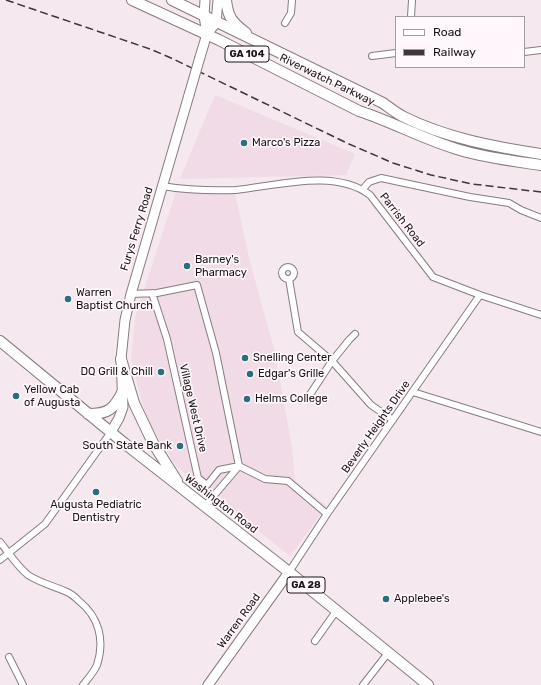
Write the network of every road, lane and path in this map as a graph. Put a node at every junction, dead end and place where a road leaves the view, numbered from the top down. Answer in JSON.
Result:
{"nodes":[{"id":1,"x":132,"y":0,"type":"edge"},
{"id":2,"x":172,"y":0,"type":"edge"},
{"id":3,"x":179,"y":0,"type":"edge"},
{"id":4,"x":192,"y":0,"type":"edge"},
{"id":5,"x":205,"y":0,"type":"edge"},
{"id":6,"x":218,"y":0,"type":"edge"},
{"id":7,"x":226,"y":0,"type":"edge"},
{"id":8,"x":292,"y":0,"type":"edge"},
{"id":9,"x":412,"y":0,"type":"edge"},
{"id":10,"x":204,"y":16,"type":"junction"},
{"id":11,"x":411,"y":16,"type":"edge"},
{"id":12,"x":216,"y":23,"type":"junction"},
{"id":13,"x":285,"y":23,"type":"dead end"},
{"id":14,"x":207,"y":34,"type":"junction"},
{"id":15,"x":258,"y":44,"type":"junction"},
{"id":16,"x":541,"y":50,"type":"edge"},
{"id":17,"x":525,"y":52,"type":"edge"},
{"id":18,"x":395,"y":53,"type":"edge"},
{"id":19,"x":372,"y":56,"type":"dead end"},
{"id":20,"x":541,"y":154,"type":"edge"},
{"id":21,"x":541,"y":165,"type":"edge"},
{"id":22,"x":162,"y":186,"type":"junction"},
{"id":23,"x":363,"y":189,"type":"junction"},
{"id":24,"x":541,"y":218,"type":"edge"},
{"id":25,"x":289,"y":279,"type":"dead end"},
{"id":26,"x":152,"y":293,"type":"junction"},
{"id":27,"x":131,"y":294,"type":"junction"},
{"id":28,"x":480,"y":295,"type":"junction"},
{"id":29,"x":541,"y":315,"type":"edge"},
{"id":30,"x":355,"y":334,"type":"dead end"},
{"id":31,"x":0,"y":341,"type":"edge"},
{"id":32,"x":121,"y":359,"type":"junction"},
{"id":33,"x":332,"y":361,"type":"junction"},
{"id":34,"x":123,"y":392,"type":"junction"},
{"id":35,"x":413,"y":392,"type":"junction"},
{"id":36,"x":309,"y":396,"type":"dead end"},
{"id":37,"x":88,"y":414,"type":"junction"},
{"id":38,"x":393,"y":420,"type":"junction"},
{"id":39,"x":110,"y":432,"type":"junction"},
{"id":40,"x":541,"y":432,"type":"edge"},
{"id":41,"x":239,"y":466,"type":"junction"},
{"id":42,"x":181,"y":488,"type":"junction"},
{"id":43,"x":205,"y":506,"type":"junction"},
{"id":44,"x":327,"y":514,"type":"junction"},
{"id":45,"x":0,"y":542,"type":"edge"},
{"id":46,"x":9,"y":554,"type":"junction"},
{"id":47,"x":0,"y":560,"type":"edge"},
{"id":48,"x":289,"y":572,"type":"junction"},
{"id":49,"x":337,"y":610,"type":"junction"},
{"id":50,"x":315,"y":641,"type":"dead end"},
{"id":51,"x":388,"y":653,"type":"junction"},
{"id":52,"x":9,"y":657,"type":"dead end"},
{"id":53,"x":23,"y":685,"type":"edge"},
{"id":54,"x":83,"y":685,"type":"edge"},
{"id":55,"x":208,"y":685,"type":"edge"},
{"id":56,"x":363,"y":685,"type":"edge"},
{"id":57,"x":428,"y":685,"type":"edge"}],
"edges":[{"from":1,"to":14,"type":"main road","name":"Riverwatch Parkway","number":"GA 104"},
{"from":2,"to":10,"type":"main road","name":"Riverwatch Parkway","number":"GA 104"},
{"from":3,"to":4,"type":"main road"},
{"from":5,"to":10,"type":"main road","name":"Furys Ferry Road","number":"GA 28"},
{"from":6,"to":12,"type":"main road"},
{"from":7,"to":15,"type":"main road"},
{"from":8,"to":13,"type":"street"},
{"from":9,"to":11,"type":"street"},
{"from":10,"to":12,"type":"main road","name":"Riverwatch Parkway","number":"GA 104"},
{"from":10,"to":14,"type":"main road","name":"Furys Ferry Road","number":"GA 28"},
{"from":12,"to":14,"type":"main road","name":"Furys Ferry Road","number":"GA 28"},
{"from":12,"to":15,"type":"main road","name":"Riverwatch Parkway","number":"GA 104"},
{"from":14,"to":21,"type":"main road","name":"Riverwatch Parkway","number":"GA 104"},
{"from":14,"to":22,"type":"main road","name":"Furys Ferry Road","number":"GA 28","bridge":true},
{"from":15,"to":20,"type":"main road","name":"Riverwatch Parkway","number":"GA 104"},
{"from":16,"to":17,"type":"street"},
{"from":18,"to":19,"type":"street"},
{"from":22,"to":23,"type":"street"},
{"from":22,"to":27,"type":"main road","name":"Furys Ferry Road","number":"GA 28"},
{"from":23,"to":24,"type":"street"},
{"from":23,"to":28,"type":"street","name":"Parrish Road"},
{"from":25,"to":33,"type":"street"},
{"from":26,"to":27,"type":"street"},
{"from":26,"to":41,"type":"street"},
{"from":26,"to":41,"type":"street","name":"Village West Drive"},
{"from":27,"to":32,"type":"main road","name":"Furys Ferry Road","number":"GA 28"},
{"from":28,"to":29,"type":"street","name":"Parrish Road"},
{"from":28,"to":35,"type":"street","name":"Beverly Heights Drive"},
{"from":30,"to":33,"type":"street"},
{"from":31,"to":37,"type":"main road","name":"Washington Road"},
{"from":32,"to":34,"type":"main road","name":"Furys Ferry Road","number":"GA 28"},
{"from":32,"to":42,"type":"main road","number":"GA 28"},
{"from":33,"to":36,"type":"street"},
{"from":33,"to":38,"type":"street"},
{"from":34,"to":37,"type":"main road"},
{"from":34,"to":39,"type":"main road","name":"Furys Ferry Road","number":"GA 28"},
{"from":35,"to":38,"type":"street","name":"Beverly Heights Drive"},
{"from":35,"to":40,"type":"street"},
{"from":37,"to":39,"type":"main road","name":"Washington Road"},
{"from":38,"to":44,"type":"street","name":"Beverly Heights Drive"},
{"from":39,"to":42,"type":"main road","name":"Washington Road","number":"GA 28"},
{"from":39,"to":46,"type":"street"},
{"from":41,"to":43,"type":"street"},
{"from":41,"to":44,"type":"street"},
{"from":42,"to":43,"type":"main road","name":"Washington Road","number":"GA 28"},
{"from":43,"to":48,"type":"main road","name":"Washington Road","number":"GA 28"},
{"from":44,"to":48,"type":"street","name":"Beverly Heights Drive"},
{"from":45,"to":46,"type":"street"},
{"from":46,"to":47,"type":"street"},
{"from":46,"to":54,"type":"street"},
{"from":48,"to":49,"type":"main road","name":"Washington Road","number":"GA 28"},
{"from":48,"to":55,"type":"main road","name":"Warren Road"},
{"from":49,"to":50,"type":"street"},
{"from":49,"to":51,"type":"main road","name":"Washington Road","number":"GA 28"},
{"from":51,"to":56,"type":"street"},
{"from":51,"to":57,"type":"main road","name":"Washington Road","number":"GA 28"},
{"from":52,"to":53,"type":"street"}]}
